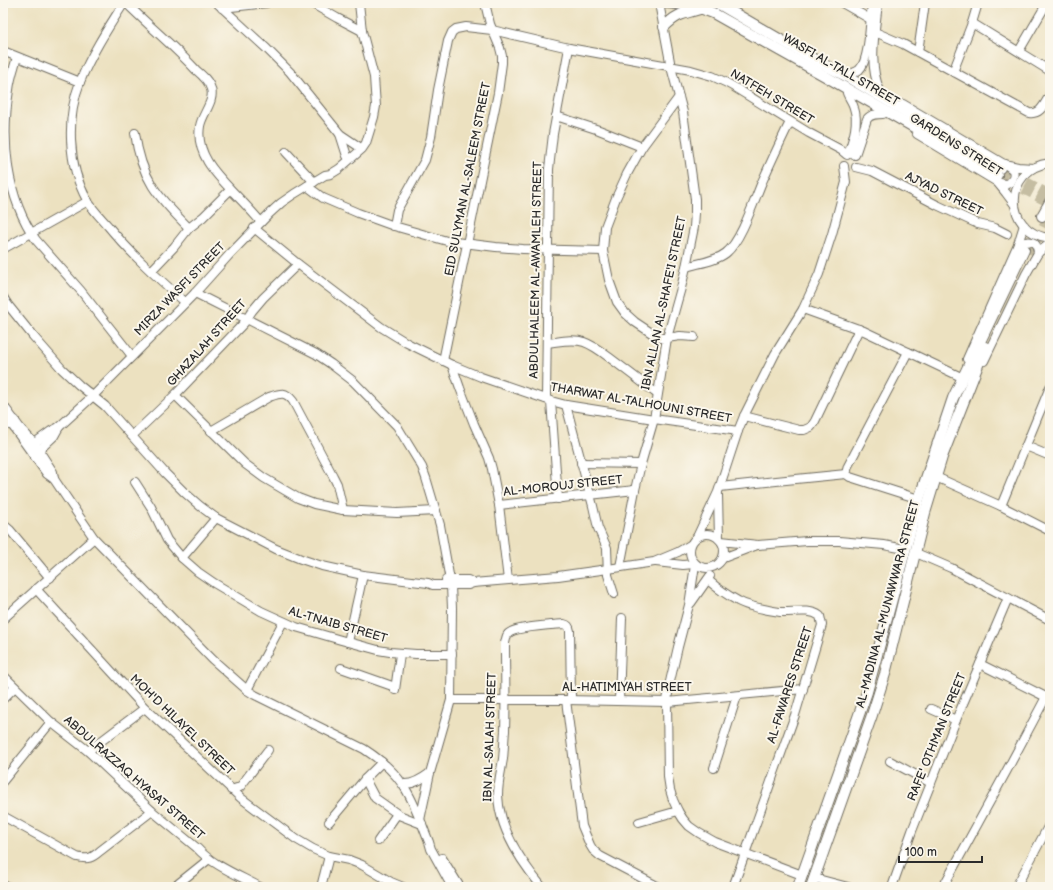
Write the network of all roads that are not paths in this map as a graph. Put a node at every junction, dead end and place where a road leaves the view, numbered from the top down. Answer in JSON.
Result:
{"nodes":[{"id":1,"x":125,"y":3,"type":"edge"},
{"id":2,"x":267,"y":3,"type":"edge"},
{"id":3,"x":311,"y":3,"type":"edge"},
{"id":4,"x":359,"y":3,"type":"edge"},
{"id":5,"x":363,"y":3,"type":"edge"},
{"id":6,"x":485,"y":3,"type":"edge"},
{"id":7,"x":659,"y":3,"type":"edge"},
{"id":8,"x":666,"y":3,"type":"edge"},
{"id":9,"x":717,"y":3,"type":"edge"},
{"id":10,"x":842,"y":3,"type":"edge"},
{"id":11,"x":872,"y":3,"type":"edge"},
{"id":12,"x":878,"y":3,"type":"edge"},
{"id":13,"x":925,"y":3,"type":"edge"},
{"id":14,"x":978,"y":3,"type":"edge"},
{"id":15,"x":1047,"y":3,"type":"edge"},
{"id":16,"x":220,"y":6,"type":"edge"},
{"id":17,"x":702,"y":8,"type":"junction"},
{"id":18,"x":360,"y":16,"type":"junction"},
{"id":19,"x":870,"y":19,"type":"junction"},
{"id":20,"x":972,"y":23,"type":"junction"},
{"id":21,"x":664,"y":27,"type":"junction"},
{"id":22,"x":362,"y":30,"type":"junction"},
{"id":23,"x":492,"y":30,"type":"junction"},
{"id":24,"x":875,"y":32,"type":"junction"},
{"id":25,"x":569,"y":48,"type":"junction"},
{"id":26,"x":3,"y":51,"type":"edge"},
{"id":27,"x":1019,"y":51,"type":"junction"},
{"id":28,"x":918,"y":52,"type":"junction"},
{"id":29,"x":17,"y":57,"type":"junction"},
{"id":30,"x":671,"y":66,"type":"junction"},
{"id":31,"x":1050,"y":71,"type":"edge"},
{"id":32,"x":954,"y":72,"type":"junction"},
{"id":33,"x":847,"y":77,"type":"junction"},
{"id":34,"x":80,"y":82,"type":"junction"},
{"id":35,"x":839,"y":84,"type":"junction"},
{"id":36,"x":880,"y":91,"type":"junction"},
{"id":37,"x":847,"y":93,"type":"junction"},
{"id":38,"x":1050,"y":96,"type":"edge"},
{"id":39,"x":679,"y":97,"type":"junction"},
{"id":40,"x":883,"y":114,"type":"junction"},
{"id":41,"x":556,"y":116,"type":"junction"},
{"id":42,"x":790,"y":122,"type":"junction"},
{"id":43,"x":135,"y":133,"type":"dead end"},
{"id":44,"x":340,"y":134,"type":"junction"},
{"id":45,"x":368,"y":138,"type":"junction"},
{"id":46,"x":358,"y":146,"type":"junction"},
{"id":47,"x":642,"y":147,"type":"junction"},
{"id":48,"x":286,"y":152,"type":"dead end"},
{"id":49,"x":347,"y":156,"type":"junction"},
{"id":50,"x":851,"y":160,"type":"junction"},
{"id":51,"x":1050,"y":163,"type":"edge"},
{"id":52,"x":1033,"y":168,"type":"junction"},
{"id":53,"x":999,"y":172,"type":"junction"},
{"id":54,"x":325,"y":175,"type":"junction"},
{"id":55,"x":311,"y":184,"type":"junction"},
{"id":56,"x":230,"y":190,"type":"junction"},
{"id":57,"x":88,"y":201,"type":"junction"},
{"id":58,"x":1050,"y":202,"type":"edge"},
{"id":59,"x":1015,"y":205,"type":"junction"},
{"id":60,"x":1047,"y":216,"type":"edge"},
{"id":61,"x":261,"y":222,"type":"junction"},
{"id":62,"x":1024,"y":225,"type":"junction"},
{"id":63,"x":394,"y":226,"type":"junction"},
{"id":64,"x":189,"y":228,"type":"junction"},
{"id":65,"x":254,"y":228,"type":"junction"},
{"id":66,"x":31,"y":233,"type":"junction"},
{"id":67,"x":1007,"y":234,"type":"dead end"},
{"id":68,"x":1050,"y":238,"type":"edge"},
{"id":69,"x":1050,"y":243,"type":"edge"},
{"id":70,"x":467,"y":244,"type":"junction"},
{"id":71,"x":3,"y":249,"type":"edge"},
{"id":72,"x":547,"y":249,"type":"junction"},
{"id":73,"x":1028,"y":250,"type":"junction"},
{"id":74,"x":603,"y":251,"type":"junction"},
{"id":75,"x":298,"y":264,"type":"junction"},
{"id":76,"x":686,"y":267,"type":"junction"},
{"id":77,"x":150,"y":271,"type":"junction"},
{"id":78,"x":195,"y":293,"type":"junction"},
{"id":79,"x":3,"y":297,"type":"edge"},
{"id":80,"x":185,"y":302,"type":"junction"},
{"id":81,"x":803,"y":309,"type":"junction"},
{"id":82,"x":247,"y":319,"type":"junction"},
{"id":83,"x":859,"y":329,"type":"junction"},
{"id":84,"x":694,"y":337,"type":"dead end"},
{"id":85,"x":668,"y":338,"type":"junction"},
{"id":86,"x":546,"y":343,"type":"junction"},
{"id":87,"x":908,"y":352,"type":"junction"},
{"id":88,"x":132,"y":356,"type":"junction"},
{"id":89,"x":443,"y":361,"type":"junction"},
{"id":90,"x":452,"y":365,"type":"junction"},
{"id":91,"x":960,"y":376,"type":"junction"},
{"id":92,"x":1050,"y":387,"type":"edge"},
{"id":93,"x":657,"y":394,"type":"junction"},
{"id":94,"x":175,"y":395,"type":"junction"},
{"id":95,"x":92,"y":396,"type":"junction"},
{"id":96,"x":953,"y":398,"type":"junction"},
{"id":97,"x":548,"y":400,"type":"junction"},
{"id":98,"x":3,"y":405,"type":"edge"},
{"id":99,"x":566,"y":405,"type":"junction"},
{"id":100,"x":744,"y":416,"type":"junction"},
{"id":101,"x":654,"y":419,"type":"junction"},
{"id":102,"x":9,"y":421,"type":"edge"},
{"id":103,"x":59,"y":427,"type":"junction"},
{"id":104,"x":211,"y":430,"type":"junction"},
{"id":105,"x":738,"y":432,"type":"junction"},
{"id":106,"x":132,"y":436,"type":"junction"},
{"id":107,"x":31,"y":445,"type":"junction"},
{"id":108,"x":1026,"y":446,"type":"junction"},
{"id":109,"x":37,"y":453,"type":"junction"},
{"id":110,"x":1050,"y":456,"type":"edge"},
{"id":111,"x":581,"y":463,"type":"junction"},
{"id":112,"x":641,"y":464,"type":"junction"},
{"id":113,"x":724,"y":474,"type":"junction"},
{"id":114,"x":846,"y":474,"type":"junction"},
{"id":115,"x":936,"y":477,"type":"junction"},
{"id":116,"x":135,"y":482,"type":"dead end"},
{"id":117,"x":742,"y":485,"type":"junction"},
{"id":118,"x":635,"y":490,"type":"junction"},
{"id":119,"x":719,"y":490,"type":"junction"},
{"id":120,"x":591,"y":496,"type":"junction"},
{"id":121,"x":558,"y":499,"type":"junction"},
{"id":122,"x":919,"y":499,"type":"junction"},
{"id":123,"x":499,"y":505,"type":"junction"},
{"id":124,"x":1001,"y":506,"type":"junction"},
{"id":125,"x":343,"y":510,"type":"junction"},
{"id":126,"x":436,"y":511,"type":"junction"},
{"id":127,"x":216,"y":518,"type":"junction"},
{"id":128,"x":3,"y":524,"type":"edge"},
{"id":129,"x":1050,"y":531,"type":"edge"},
{"id":130,"x":697,"y":537,"type":"junction"},
{"id":131,"x":94,"y":538,"type":"junction"},
{"id":132,"x":720,"y":540,"type":"junction"},
{"id":133,"x":690,"y":545,"type":"junction"},
{"id":134,"x":758,"y":545,"type":"junction"},
{"id":135,"x":905,"y":549,"type":"junction"},
{"id":136,"x":916,"y":553,"type":"junction"},
{"id":137,"x":182,"y":558,"type":"junction"},
{"id":138,"x":723,"y":558,"type":"junction"},
{"id":139,"x":654,"y":562,"type":"junction"},
{"id":140,"x":695,"y":564,"type":"junction"},
{"id":141,"x":717,"y":566,"type":"junction"},
{"id":142,"x":620,"y":567,"type":"junction"},
{"id":143,"x":608,"y":569,"type":"junction"},
{"id":144,"x":363,"y":575,"type":"junction"},
{"id":145,"x":50,"y":578,"type":"junction"},
{"id":146,"x":508,"y":580,"type":"junction"},
{"id":147,"x":708,"y":580,"type":"junction"},
{"id":148,"x":450,"y":582,"type":"junction"},
{"id":149,"x":36,"y":589,"type":"junction"},
{"id":150,"x":614,"y":594,"type":"dead end"},
{"id":151,"x":1008,"y":598,"type":"junction"},
{"id":152,"x":689,"y":605,"type":"junction"},
{"id":153,"x":4,"y":616,"type":"edge"},
{"id":154,"x":622,"y":618,"type":"dead end"},
{"id":155,"x":1050,"y":620,"type":"edge"},
{"id":156,"x":283,"y":622,"type":"junction"},
{"id":157,"x":348,"y":642,"type":"junction"},
{"id":158,"x":400,"y":654,"type":"junction"},
{"id":159,"x":452,"y":654,"type":"junction"},
{"id":160,"x":980,"y":664,"type":"junction"},
{"id":161,"x":341,"y":668,"type":"dead end"},
{"id":162,"x":3,"y":675,"type":"edge"},
{"id":163,"x":15,"y":687,"type":"junction"},
{"id":164,"x":803,"y":689,"type":"junction"},
{"id":165,"x":247,"y":690,"type":"junction"},
{"id":166,"x":737,"y":696,"type":"junction"},
{"id":167,"x":1048,"y":698,"type":"edge"},
{"id":168,"x":3,"y":699,"type":"edge"},
{"id":169,"x":450,"y":700,"type":"junction"},
{"id":170,"x":505,"y":700,"type":"junction"},
{"id":171,"x":568,"y":700,"type":"junction"},
{"id":172,"x":619,"y":700,"type":"junction"},
{"id":173,"x":667,"y":702,"type":"junction"},
{"id":174,"x":145,"y":708,"type":"junction"},
{"id":175,"x":931,"y":709,"type":"dead end"},
{"id":176,"x":956,"y":720,"type":"junction"},
{"id":177,"x":50,"y":722,"type":"junction"},
{"id":178,"x":268,"y":750,"type":"dead end"},
{"id":179,"x":88,"y":751,"type":"junction"},
{"id":180,"x":890,"y":761,"type":"dead end"},
{"id":181,"x":382,"y":762,"type":"junction"},
{"id":182,"x":714,"y":768,"type":"dead end"},
{"id":183,"x":430,"y":773,"type":"junction"},
{"id":184,"x":365,"y":778,"type":"junction"},
{"id":185,"x":3,"y":781,"type":"edge"},
{"id":186,"x":931,"y":783,"type":"junction"},
{"id":187,"x":402,"y":784,"type":"junction"},
{"id":188,"x":231,"y":790,"type":"junction"},
{"id":189,"x":152,"y":811,"type":"junction"},
{"id":190,"x":678,"y":811,"type":"junction"},
{"id":191,"x":397,"y":814,"type":"junction"},
{"id":192,"x":3,"y":816,"type":"edge"},
{"id":193,"x":329,"y":822,"type":"dead end"},
{"id":194,"x":421,"y":822,"type":"junction"},
{"id":195,"x":639,"y":822,"type":"dead end"},
{"id":196,"x":1050,"y":823,"type":"edge"},
{"id":197,"x":378,"y":841,"type":"dead end"},
{"id":198,"x":429,"y":842,"type":"junction"},
{"id":199,"x":745,"y":854,"type":"junction"},
{"id":200,"x":329,"y":856,"type":"junction"},
{"id":201,"x":208,"y":859,"type":"junction"},
{"id":202,"x":802,"y":875,"type":"junction"},
{"id":203,"x":812,"y":882,"type":"edge"},
{"id":204,"x":3,"y":885,"type":"edge"},
{"id":205,"x":7,"y":887,"type":"edge"},
{"id":206,"x":174,"y":887,"type":"edge"},
{"id":207,"x":260,"y":887,"type":"edge"},
{"id":208,"x":321,"y":887,"type":"edge"},
{"id":209,"x":403,"y":887,"type":"edge"},
{"id":210,"x":452,"y":887,"type":"edge"},
{"id":211,"x":460,"y":887,"type":"edge"},
{"id":212,"x":542,"y":887,"type":"edge"},
{"id":213,"x":659,"y":887,"type":"edge"},
{"id":214,"x":733,"y":887,"type":"edge"},
{"id":215,"x":798,"y":887,"type":"edge"},
{"id":216,"x":848,"y":887,"type":"edge"},
{"id":217,"x":892,"y":887,"type":"edge"},
{"id":218,"x":943,"y":887,"type":"edge"},
{"id":219,"x":1016,"y":887,"type":"edge"}],
"edges":[{"from":1,"to":34,"type":"street"},
{"from":1,"to":56,"type":"street"},
{"from":2,"to":16,"type":"street"},
{"from":3,"to":22,"type":"street"},
{"from":4,"to":18,"type":"street","name":"MIRZA WASFI STREET"},
{"from":5,"to":18,"type":"street","name":"MIRZA WASFI STREET"},
{"from":6,"to":23,"type":"street","name":"EID SULYMAN AL-SALEEM STREET"},
{"from":7,"to":21,"type":"street","name":"IBN ALLAN AL-SHAFE'I STREET"},
{"from":8,"to":17,"type":"main road","name":"WASFI AL-TALL STREET"},
{"from":9,"to":33,"type":"main road","name":"WASFI AL-TALL STREET"},
{"from":10,"to":19,"type":"street"},
{"from":11,"to":19,"type":"street"},
{"from":12,"to":24,"type":"street"},
{"from":13,"to":28,"type":"street"},
{"from":14,"to":20,"type":"street"},
{"from":15,"to":27,"type":"street"},
{"from":16,"to":44,"type":"street"},
{"from":17,"to":21,"type":"main road"},
{"from":17,"to":35,"type":"main road","name":"WASFI AL-TALL STREET"},
{"from":18,"to":22,"type":"street","name":"MIRZA WASFI STREET"},
{"from":19,"to":33,"type":"street"},
{"from":20,"to":27,"type":"street"},
{"from":20,"to":32,"type":"street"},
{"from":21,"to":30,"type":"street","name":"IBN ALLAN AL-SHAFE'I STREET"},
{"from":22,"to":45,"type":"street","name":"MIRZA WASFI STREET"},
{"from":23,"to":25,"type":"street","name":"NATFEH STREET"},
{"from":23,"to":63,"type":"street","name":"NATFEH STREET"},
{"from":23,"to":70,"type":"street","name":"EID SULYMAN AL-SALEEM STREET"},
{"from":24,"to":28,"type":"street"},
{"from":24,"to":36,"type":"street"},
{"from":25,"to":30,"type":"street","name":"NATFEH STREET"},
{"from":25,"to":41,"type":"street","name":"ABDULHALEEM AL-AWAMLEH STREET"},
{"from":26,"to":29,"type":"street"},
{"from":27,"to":31,"type":"street"},
{"from":28,"to":32,"type":"street"},
{"from":29,"to":34,"type":"street"},
{"from":29,"to":66,"type":"street"},
{"from":30,"to":39,"type":"street","name":"IBN ALLAN AL-SHAFE'I STREET"},
{"from":30,"to":42,"type":"street","name":"NATFEH STREET"},
{"from":32,"to":38,"type":"street"},
{"from":33,"to":36,"type":"street","name":"GARDENS STREET"},
{"from":33,"to":53,"type":"main road","name":"WASFI AL-TALL STREET"},
{"from":34,"to":57,"type":"street"},
{"from":35,"to":37,"type":"street","name":"GARDENS STREET"},
{"from":35,"to":53,"type":"main road","name":"WASFI AL-TALL STREET"},
{"from":36,"to":53,"type":"street","name":"GARDENS STREET"},
{"from":37,"to":40,"type":"street","name":"GARDENS STREET"},
{"from":37,"to":50,"type":"street"},
{"from":39,"to":47,"type":"street"},
{"from":39,"to":76,"type":"street","name":"IBN ALLAN AL-SHAFE'I STREET"},
{"from":40,"to":50,"type":"street"},
{"from":40,"to":53,"type":"street","name":"GARDENS STREET"},
{"from":41,"to":47,"type":"street"},
{"from":41,"to":72,"type":"street","name":"ABDULHALEEM AL-AWAMLEH STREET"},
{"from":42,"to":50,"type":"street","name":"NATFEH STREET"},
{"from":42,"to":76,"type":"street"},
{"from":43,"to":64,"type":"street"},
{"from":44,"to":46,"type":"street"},
{"from":44,"to":49,"type":"street"},
{"from":45,"to":46,"type":"street","name":"MIRZA WASFI STREET"},
{"from":45,"to":54,"type":"street","name":"MIRZA WASFI STREET"},
{"from":46,"to":49,"type":"street","name":"MIRZA WASFI STREET"},
{"from":47,"to":74,"type":"street"},
{"from":48,"to":55,"type":"street"},
{"from":49,"to":54,"type":"street","name":"MIRZA WASFI STREET"},
{"from":50,"to":67,"type":"street","name":"AJYAD STREET"},
{"from":50,"to":81,"type":"street"},
{"from":51,"to":52,"type":"street"},
{"from":52,"to":53,"type":"street","name":"GARDENS STREET"},
{"from":52,"to":59,"type":"street"},
{"from":53,"to":59,"type":"street","name":"GARDENS STREET"},
{"from":54,"to":55,"type":"street","name":"MIRZA WASFI STREET"},
{"from":55,"to":61,"type":"street","name":"MIRZA WASFI STREET"},
{"from":55,"to":63,"type":"street"},
{"from":56,"to":61,"type":"street"},
{"from":56,"to":64,"type":"street"},
{"from":57,"to":66,"type":"street"},
{"from":57,"to":77,"type":"street"},
{"from":58,"to":60,"type":"main road"},
{"from":59,"to":62,"type":"street","name":"GARDENS STREET"},
{"from":61,"to":65,"type":"street","name":"MIRZA WASFI STREET"},
{"from":62,"to":68,"type":"street"},
{"from":62,"to":73,"type":"street","name":"AL-MADINA AL-MUNAWWARA STREET"},
{"from":63,"to":70,"type":"street"},
{"from":64,"to":77,"type":"street"},
{"from":65,"to":75,"type":"street","name":"THARWAT AL-TALHOUNI STREET"},
{"from":65,"to":78,"type":"street","name":"MIRZA WASFI STREET"},
{"from":66,"to":71,"type":"street"},
{"from":66,"to":88,"type":"street"},
{"from":69,"to":73,"type":"street","name":"AL-MADINA AL-MUNAWWARA STREET"},
{"from":70,"to":72,"type":"street"},
{"from":70,"to":89,"type":"street","name":"EID SULYMAN AL-SALEEM STREET"},
{"from":72,"to":74,"type":"street"},
{"from":72,"to":86,"type":"street","name":"ABDULHALEEM AL-AWAMLEH STREET"},
{"from":73,"to":91,"type":"street","name":"AL-MADINA AL-MUNAWWARA STREET"},
{"from":73,"to":96,"type":"main road","name":"AL-MADINA AL-MUNAWWARA STREET"},
{"from":73,"to":115,"type":"main road","name":"AL-MADINA AL-MUNAWWARA STREET"},
{"from":74,"to":85,"type":"street"},
{"from":75,"to":82,"type":"street","name":"GHAZALAH STREET"},
{"from":75,"to":89,"type":"street","name":"THARWAT AL-TALHOUNI STREET"},
{"from":76,"to":85,"type":"street","name":"IBN ALLAN AL-SHAFE'I STREET"},
{"from":77,"to":80,"type":"street"},
{"from":78,"to":80,"type":"street","name":"MIRZA WASFI STREET"},
{"from":78,"to":82,"type":"street"},
{"from":79,"to":95,"type":"street"},
{"from":80,"to":88,"type":"street","name":"MIRZA WASFI STREET"},
{"from":81,"to":83,"type":"street"},
{"from":81,"to":100,"type":"street"},
{"from":82,"to":94,"type":"street","name":"GHAZALAH STREET"},
{"from":82,"to":126,"type":"street"},
{"from":83,"to":87,"type":"street"},
{"from":83,"to":100,"type":"street"},
{"from":84,"to":85,"type":"street"},
{"from":85,"to":93,"type":"street","name":"IBN ALLAN AL-SHAFE'I STREET"},
{"from":86,"to":93,"type":"street"},
{"from":86,"to":97,"type":"street","name":"ABDULHALEEM AL-AWAMLEH STREET"},
{"from":87,"to":91,"type":"street"},
{"from":87,"to":114,"type":"street"},
{"from":88,"to":95,"type":"street","name":"MIRZA WASFI STREET"},
{"from":89,"to":90,"type":"street","name":"THARWAT AL-TALHOUNI STREET"},
{"from":90,"to":97,"type":"street","name":"THARWAT AL-TALHOUNI STREET"},
{"from":90,"to":123,"type":"street","name":"AL-MOROUJ STREET"},
{"from":91,"to":96,"type":"street","name":"AL-MADINA AL-MUNAWWARA STREET"},
{"from":92,"to":108,"type":"street"},
{"from":93,"to":101,"type":"street","name":"IBN ALLAN AL-SHAFE'I STREET"},
{"from":94,"to":104,"type":"street"},
{"from":94,"to":106,"type":"street","name":"GHAZALAH STREET"},
{"from":95,"to":103,"type":"street","name":"MIRZA WASFI STREET"},
{"from":95,"to":106,"type":"street"},
{"from":96,"to":122,"type":"main road","name":"AL-MADINA AL-MUNAWWARA STREET"},
{"from":97,"to":99,"type":"street","name":"THARWAT AL-TALHOUNI STREET"},
{"from":97,"to":121,"type":"street","name":"ABDULHALEEM AL-AWAMLEH STREET"},
{"from":98,"to":102,"type":"street"},
{"from":99,"to":101,"type":"street","name":"THARWAT AL-TALHOUNI STREET"},
{"from":99,"to":111,"type":"street"},
{"from":100,"to":105,"type":"street"},
{"from":101,"to":105,"type":"street","name":"THARWAT AL-TALHOUNI STREET"},
{"from":101,"to":112,"type":"street","name":"IBN ALLAN AL-SHAFE'I STREET"},
{"from":102,"to":107,"type":"street"},
{"from":103,"to":107,"type":"street","name":"MIRZA WASFI STREET"},
{"from":103,"to":109,"type":"street","name":"MIRZA WASFI STREET"},
{"from":104,"to":125,"type":"street"},
{"from":104,"to":125,"type":"street"},
{"from":105,"to":113,"type":"street"},
{"from":106,"to":127,"type":"street"},
{"from":107,"to":109,"type":"street"},
{"from":108,"to":110,"type":"street"},
{"from":108,"to":124,"type":"street"},
{"from":109,"to":131,"type":"street"},
{"from":111,"to":112,"type":"street"},
{"from":111,"to":120,"type":"street"},
{"from":112,"to":118,"type":"street","name":"IBN ALLAN AL-SHAFE'I STREET"},
{"from":113,"to":117,"type":"street"},
{"from":113,"to":119,"type":"street"},
{"from":114,"to":117,"type":"street"},
{"from":114,"to":122,"type":"street"},
{"from":115,"to":124,"type":"street"},
{"from":115,"to":136,"type":"main road","name":"AL-MADINA AL-MUNAWWARA STREET"},
{"from":116,"to":137,"type":"street","name":"AL-TNAIB STREET"},
{"from":117,"to":119,"type":"street"},
{"from":118,"to":120,"type":"street","name":"AL-MOROUJ STREET"},
{"from":118,"to":142,"type":"street","name":"IBN ALLAN AL-SHAFE'I STREET"},
{"from":119,"to":130,"type":"street"},
{"from":119,"to":132,"type":"street"},
{"from":120,"to":121,"type":"street","name":"AL-MOROUJ STREET"},
{"from":120,"to":143,"type":"street"},
{"from":121,"to":123,"type":"street","name":"AL-MOROUJ STREET"},
{"from":122,"to":135,"type":"main road","name":"AL-MADINA AL-MUNAWWARA STREET"},
{"from":123,"to":146,"type":"street"},
{"from":124,"to":129,"type":"street"},
{"from":125,"to":126,"type":"street"},
{"from":126,"to":148,"type":"street"},
{"from":127,"to":137,"type":"street"},
{"from":127,"to":144,"type":"street"},
{"from":128,"to":145,"type":"street"},
{"from":130,"to":132,"type":"street"},
{"from":130,"to":133,"type":"street"},
{"from":131,"to":145,"type":"street"},
{"from":131,"to":165,"type":"street"},
{"from":132,"to":134,"type":"street"},
{"from":132,"to":138,"type":"street"},
{"from":133,"to":139,"type":"street"},
{"from":133,"to":140,"type":"street"},
{"from":134,"to":135,"type":"street"},
{"from":134,"to":138,"type":"street"},
{"from":135,"to":202,"type":"main road","name":"AL-MADINA AL-MUNAWWARA STREET"},
{"from":136,"to":151,"type":"street"},
{"from":136,"to":203,"type":"main road","name":"AL-MADINA AL-MUNAWWARA STREET"},
{"from":137,"to":156,"type":"street","name":"AL-TNAIB STREET"},
{"from":138,"to":141,"type":"street"},
{"from":139,"to":140,"type":"street"},
{"from":139,"to":142,"type":"street"},
{"from":140,"to":141,"type":"street"},
{"from":140,"to":152,"type":"street"},
{"from":141,"to":147,"type":"street"},
{"from":142,"to":143,"type":"street"},
{"from":143,"to":146,"type":"street"},
{"from":143,"to":150,"type":"street"},
{"from":144,"to":148,"type":"street"},
{"from":144,"to":157,"type":"street"},
{"from":145,"to":149,"type":"street"},
{"from":146,"to":148,"type":"street"},
{"from":147,"to":152,"type":"street"},
{"from":147,"to":164,"type":"street","name":"AL-FAWARES STREET"},
{"from":148,"to":159,"type":"street"},
{"from":149,"to":153,"type":"street"},
{"from":149,"to":174,"type":"street","name":"MOH'D HILAYEL STREET"},
{"from":151,"to":155,"type":"street"},
{"from":151,"to":160,"type":"street","name":"RAFE' OTHMAN STREET"},
{"from":152,"to":173,"type":"street"},
{"from":154,"to":172,"type":"street"},
{"from":156,"to":157,"type":"street","name":"AL-TNAIB STREET"},
{"from":156,"to":165,"type":"street"},
{"from":157,"to":158,"type":"street","name":"AL-TNAIB STREET"},
{"from":158,"to":159,"type":"street"},
{"from":158,"to":161,"type":"street","name":"AL-TNAIB STREET"},
{"from":159,"to":169,"type":"street"},
{"from":160,"to":167,"type":"street"},
{"from":160,"to":176,"type":"street","name":"RAFE' OTHMAN STREET"},
{"from":162,"to":163,"type":"street","name":"ABDULRAZZAQ HYASAT STREET"},
{"from":163,"to":168,"type":"street"},
{"from":163,"to":177,"type":"street","name":"ABDULRAZZAQ HYASAT STREET"},
{"from":164,"to":166,"type":"street","name":"AL-HATIMIYAH STREET"},
{"from":164,"to":199,"type":"street","name":"AL-FAWARES STREET"},
{"from":165,"to":181,"type":"street"},
{"from":166,"to":173,"type":"street","name":"AL-HATIMIYAH STREET"},
{"from":166,"to":182,"type":"street"},
{"from":167,"to":218,"type":"street"},
{"from":169,"to":170,"type":"street","name":"AL-HATIMIYAH STREET"},
{"from":169,"to":183,"type":"street"},
{"from":170,"to":171,"type":"street","name":"AL-HATIMIYAH STREET"},
{"from":170,"to":171,"type":"street","name":"IBN AL-SALAH STREET"},
{"from":170,"to":212,"type":"street","name":"IBN AL-SALAH STREET"},
{"from":171,"to":172,"type":"street","name":"AL-HATIMIYAH STREET"},
{"from":171,"to":213,"type":"street"},
{"from":172,"to":173,"type":"street","name":"AL-HATIMIYAH STREET"},
{"from":173,"to":190,"type":"street"},
{"from":174,"to":179,"type":"street"},
{"from":174,"to":188,"type":"street","name":"MOH'D HILAYEL STREET"},
{"from":175,"to":176,"type":"street"},
{"from":176,"to":186,"type":"street","name":"RAFE' OTHMAN STREET"},
{"from":177,"to":179,"type":"street","name":"ABDULRAZZAQ HYASAT STREET"},
{"from":177,"to":185,"type":"street"},
{"from":178,"to":188,"type":"street"},
{"from":179,"to":189,"type":"street","name":"ABDULRAZZAQ HYASAT STREET"},
{"from":180,"to":186,"type":"street"},
{"from":181,"to":184,"type":"street"},
{"from":181,"to":187,"type":"street"},
{"from":183,"to":187,"type":"street"},
{"from":183,"to":194,"type":"street"},
{"from":184,"to":191,"type":"street"},
{"from":184,"to":193,"type":"street"},
{"from":186,"to":217,"type":"street","name":"RAFE' OTHMAN STREET"},
{"from":187,"to":194,"type":"street"},
{"from":188,"to":200,"type":"street","name":"MOH'D HILAYEL STREET"},
{"from":189,"to":192,"type":"street"},
{"from":189,"to":201,"type":"street","name":"ABDULRAZZAQ HYASAT STREET"},
{"from":190,"to":195,"type":"street"},
{"from":190,"to":199,"type":"street"},
{"from":191,"to":194,"type":"street"},
{"from":191,"to":197,"type":"street"},
{"from":194,"to":198,"type":"street"},
{"from":196,"to":219,"type":"street"},
{"from":198,"to":210,"type":"street"},
{"from":198,"to":211,"type":"street"},
{"from":199,"to":202,"type":"street"},
{"from":199,"to":214,"type":"street"},
{"from":200,"to":208,"type":"street"},
{"from":200,"to":209,"type":"street","name":"MOH'D HILAYEL STREET"},
{"from":201,"to":206,"type":"street"},
{"from":201,"to":207,"type":"street","name":"ABDULRAZZAQ HYASAT STREET"},
{"from":202,"to":215,"type":"main road","name":"AL-MADINA AL-MUNAWWARA STREET"},
{"from":203,"to":216,"type":"street"},
{"from":204,"to":205,"type":"street"}]}
